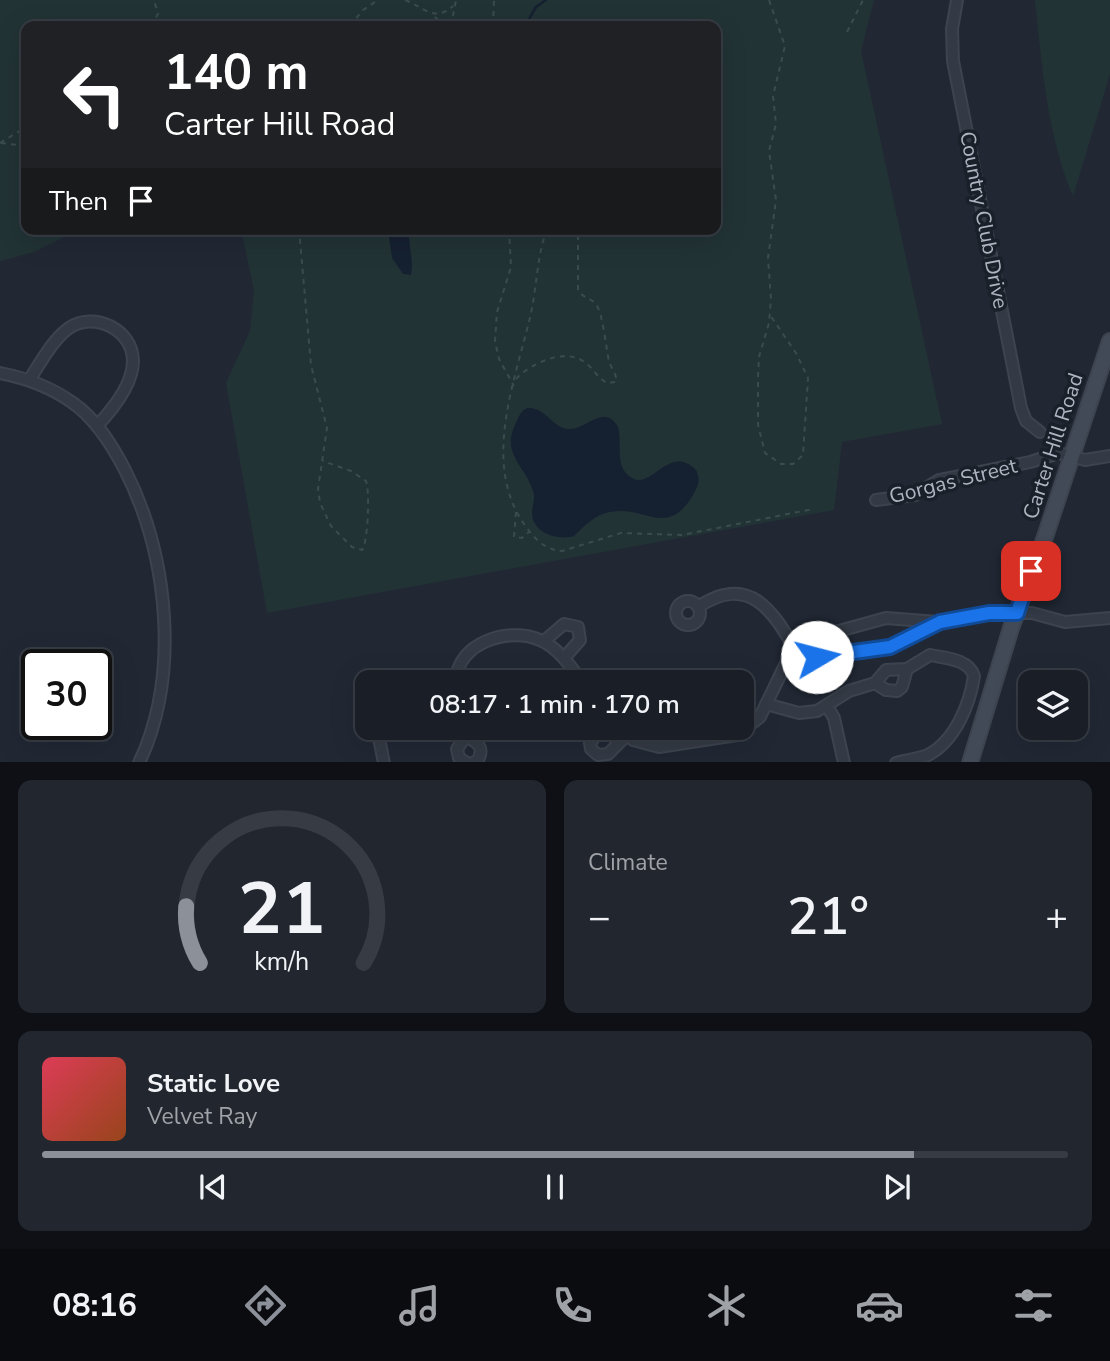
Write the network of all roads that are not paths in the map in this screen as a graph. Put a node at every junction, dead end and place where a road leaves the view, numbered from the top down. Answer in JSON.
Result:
{"nodes":[{"id":1,"x":957,"y":0,"type":"edge"},
{"id":2,"x":1110,"y":341,"type":"edge"},
{"id":3,"x":0,"y":373,"type":"edge"},
{"id":4,"x":29,"y":380,"type":"junction"},
{"id":5,"x":97,"y":426,"type":"junction"},
{"id":6,"x":1040,"y":432,"type":"dead end"},
{"id":7,"x":1110,"y":456,"type":"edge"},
{"id":8,"x":1071,"y":458,"type":"junction"},
{"id":9,"x":876,"y":500,"type":"dead end"},
{"id":10,"x":698,"y":607,"type":"dead end"},
{"id":11,"x":1017,"y":613,"type":"junction"},
{"id":12,"x":1110,"y":618,"type":"edge"},
{"id":13,"x":940,"y":622,"type":"junction"},
{"id":14,"x":845,"y":629,"type":"junction"},
{"id":15,"x":544,"y":641,"type":"junction"},
{"id":16,"x":850,"y":652,"type":"junction"},
{"id":17,"x":797,"y":653,"type":"junction"},
{"id":18,"x":564,"y":658,"type":"junction"},
{"id":19,"x":906,"y":669,"type":"junction"},
{"id":20,"x":459,"y":670,"type":"edge"},
{"id":21,"x":573,"y":670,"type":"edge"},
{"id":22,"x":875,"y":683,"type":"junction"},
{"id":23,"x":766,"y":704,"type":"junction"},
{"id":24,"x":827,"y":706,"type":"junction"},
{"id":25,"x":754,"y":724,"type":"edge"},
{"id":26,"x":379,"y":740,"type":"edge"},
{"id":27,"x":461,"y":740,"type":"edge"},
{"id":28,"x":474,"y":740,"type":"edge"},
{"id":29,"x":592,"y":740,"type":"edge"},
{"id":30,"x":618,"y":740,"type":"edge"},
{"id":31,"x":636,"y":740,"type":"edge"},
{"id":32,"x":712,"y":740,"type":"edge"},
{"id":33,"x":139,"y":762,"type":"edge"},
{"id":34,"x":384,"y":762,"type":"edge"},
{"id":35,"x":467,"y":762,"type":"edge"},
{"id":36,"x":473,"y":762,"type":"edge"},
{"id":37,"x":844,"y":762,"type":"edge"},
{"id":38,"x":896,"y":762,"type":"edge"},
{"id":39,"x":970,"y":762,"type":"edge"}],
"edges":[{"from":1,"to":6,"type":"street","name":"Country Club Drive"},
{"from":2,"to":8,"type":"main road","name":"Carter Hill Road"},
{"from":3,"to":4,"type":"street"},
{"from":4,"to":5,"type":"street"},
{"from":4,"to":5,"type":"street"},
{"from":5,"to":33,"type":"street"},
{"from":7,"to":8,"type":"street","name":"Gorgas Street"},
{"from":8,"to":9,"type":"street","name":"Gorgas Street"},
{"from":8,"to":11,"type":"main road","name":"Carter Hill Road"},
{"from":10,"to":17,"type":"street"},
{"from":11,"to":12,"type":"street"},
{"from":11,"to":13,"type":"street"},
{"from":11,"to":39,"type":"main road","name":"Carter Hill Road"},
{"from":13,"to":14,"type":"street"},
{"from":13,"to":16,"type":"street"},
{"from":14,"to":16,"type":"street"},
{"from":14,"to":17,"type":"street"},
{"from":15,"to":18,"type":"street"},
{"from":15,"to":18,"type":"street"},
{"from":15,"to":20,"type":"street"},
{"from":16,"to":17,"type":"street"},
{"from":17,"to":23,"type":"street"},
{"from":18,"to":21,"type":"street"},
{"from":19,"to":22,"type":"street"},
{"from":19,"to":22,"type":"street"},
{"from":19,"to":38,"type":"street"},
{"from":22,"to":24,"type":"street"},
{"from":23,"to":24,"type":"street"},
{"from":23,"to":25,"type":"street"},
{"from":24,"to":37,"type":"street"},
{"from":26,"to":34,"type":"street"},
{"from":27,"to":35,"type":"street"},
{"from":28,"to":36,"type":"street"},
{"from":29,"to":30,"type":"street"},
{"from":31,"to":32,"type":"street"}]}
